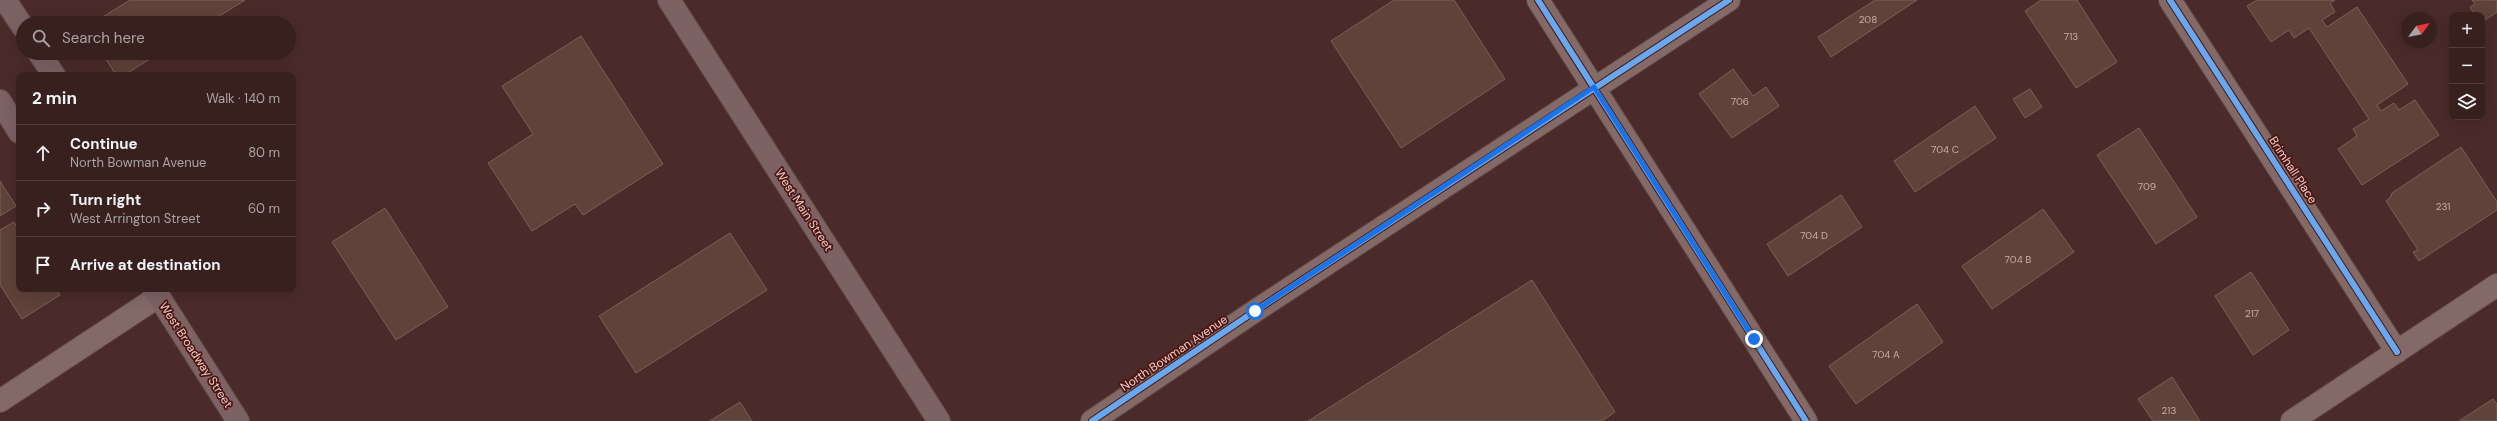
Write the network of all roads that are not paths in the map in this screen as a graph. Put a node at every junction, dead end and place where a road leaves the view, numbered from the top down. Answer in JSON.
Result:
{"nodes":[{"id":1,"x":5,"y":0,"type":"edge"},
{"id":2,"x":669,"y":0,"type":"edge"},
{"id":3,"x":1538,"y":0,"type":"edge"},
{"id":4,"x":1729,"y":0,"type":"edge"},
{"id":5,"x":2170,"y":0,"type":"edge"},
{"id":6,"x":16,"y":16,"type":"edge"},
{"id":7,"x":44,"y":60,"type":"edge"},
{"id":8,"x":52,"y":72,"type":"edge"},
{"id":9,"x":1594,"y":87,"type":"junction"},
{"id":10,"x":0,"y":101,"type":"edge"},
{"id":11,"x":16,"y":127,"type":"edge"},
{"id":12,"x":2497,"y":286,"type":"edge"},
{"id":13,"x":156,"y":293,"type":"edge"},
{"id":14,"x":2397,"y":352,"type":"junction"},
{"id":15,"x":0,"y":401,"type":"edge"},
{"id":16,"x":238,"y":421,"type":"edge"},
{"id":17,"x":939,"y":421,"type":"edge"},
{"id":18,"x":1092,"y":421,"type":"edge"},
{"id":19,"x":1806,"y":421,"type":"edge"},
{"id":20,"x":2292,"y":421,"type":"edge"}],
"edges":[{"from":1,"to":6,"type":"main road"},
{"from":2,"to":17,"type":"main road","name":"West Main Street"},
{"from":3,"to":9,"type":"street"},
{"from":4,"to":9,"type":"street","name":"North Bowman Avenue"},
{"from":5,"to":14,"type":"street","name":"Brimhall Place"},
{"from":7,"to":8,"type":"main road"},
{"from":9,"to":18,"type":"street","name":"North Bowman Avenue"},
{"from":9,"to":19,"type":"street"},
{"from":10,"to":11,"type":"main road"},
{"from":12,"to":14,"type":"street"},
{"from":13,"to":15,"type":"street"},
{"from":13,"to":16,"type":"main road","name":"West Broadway Street"},
{"from":14,"to":20,"type":"street"}]}
